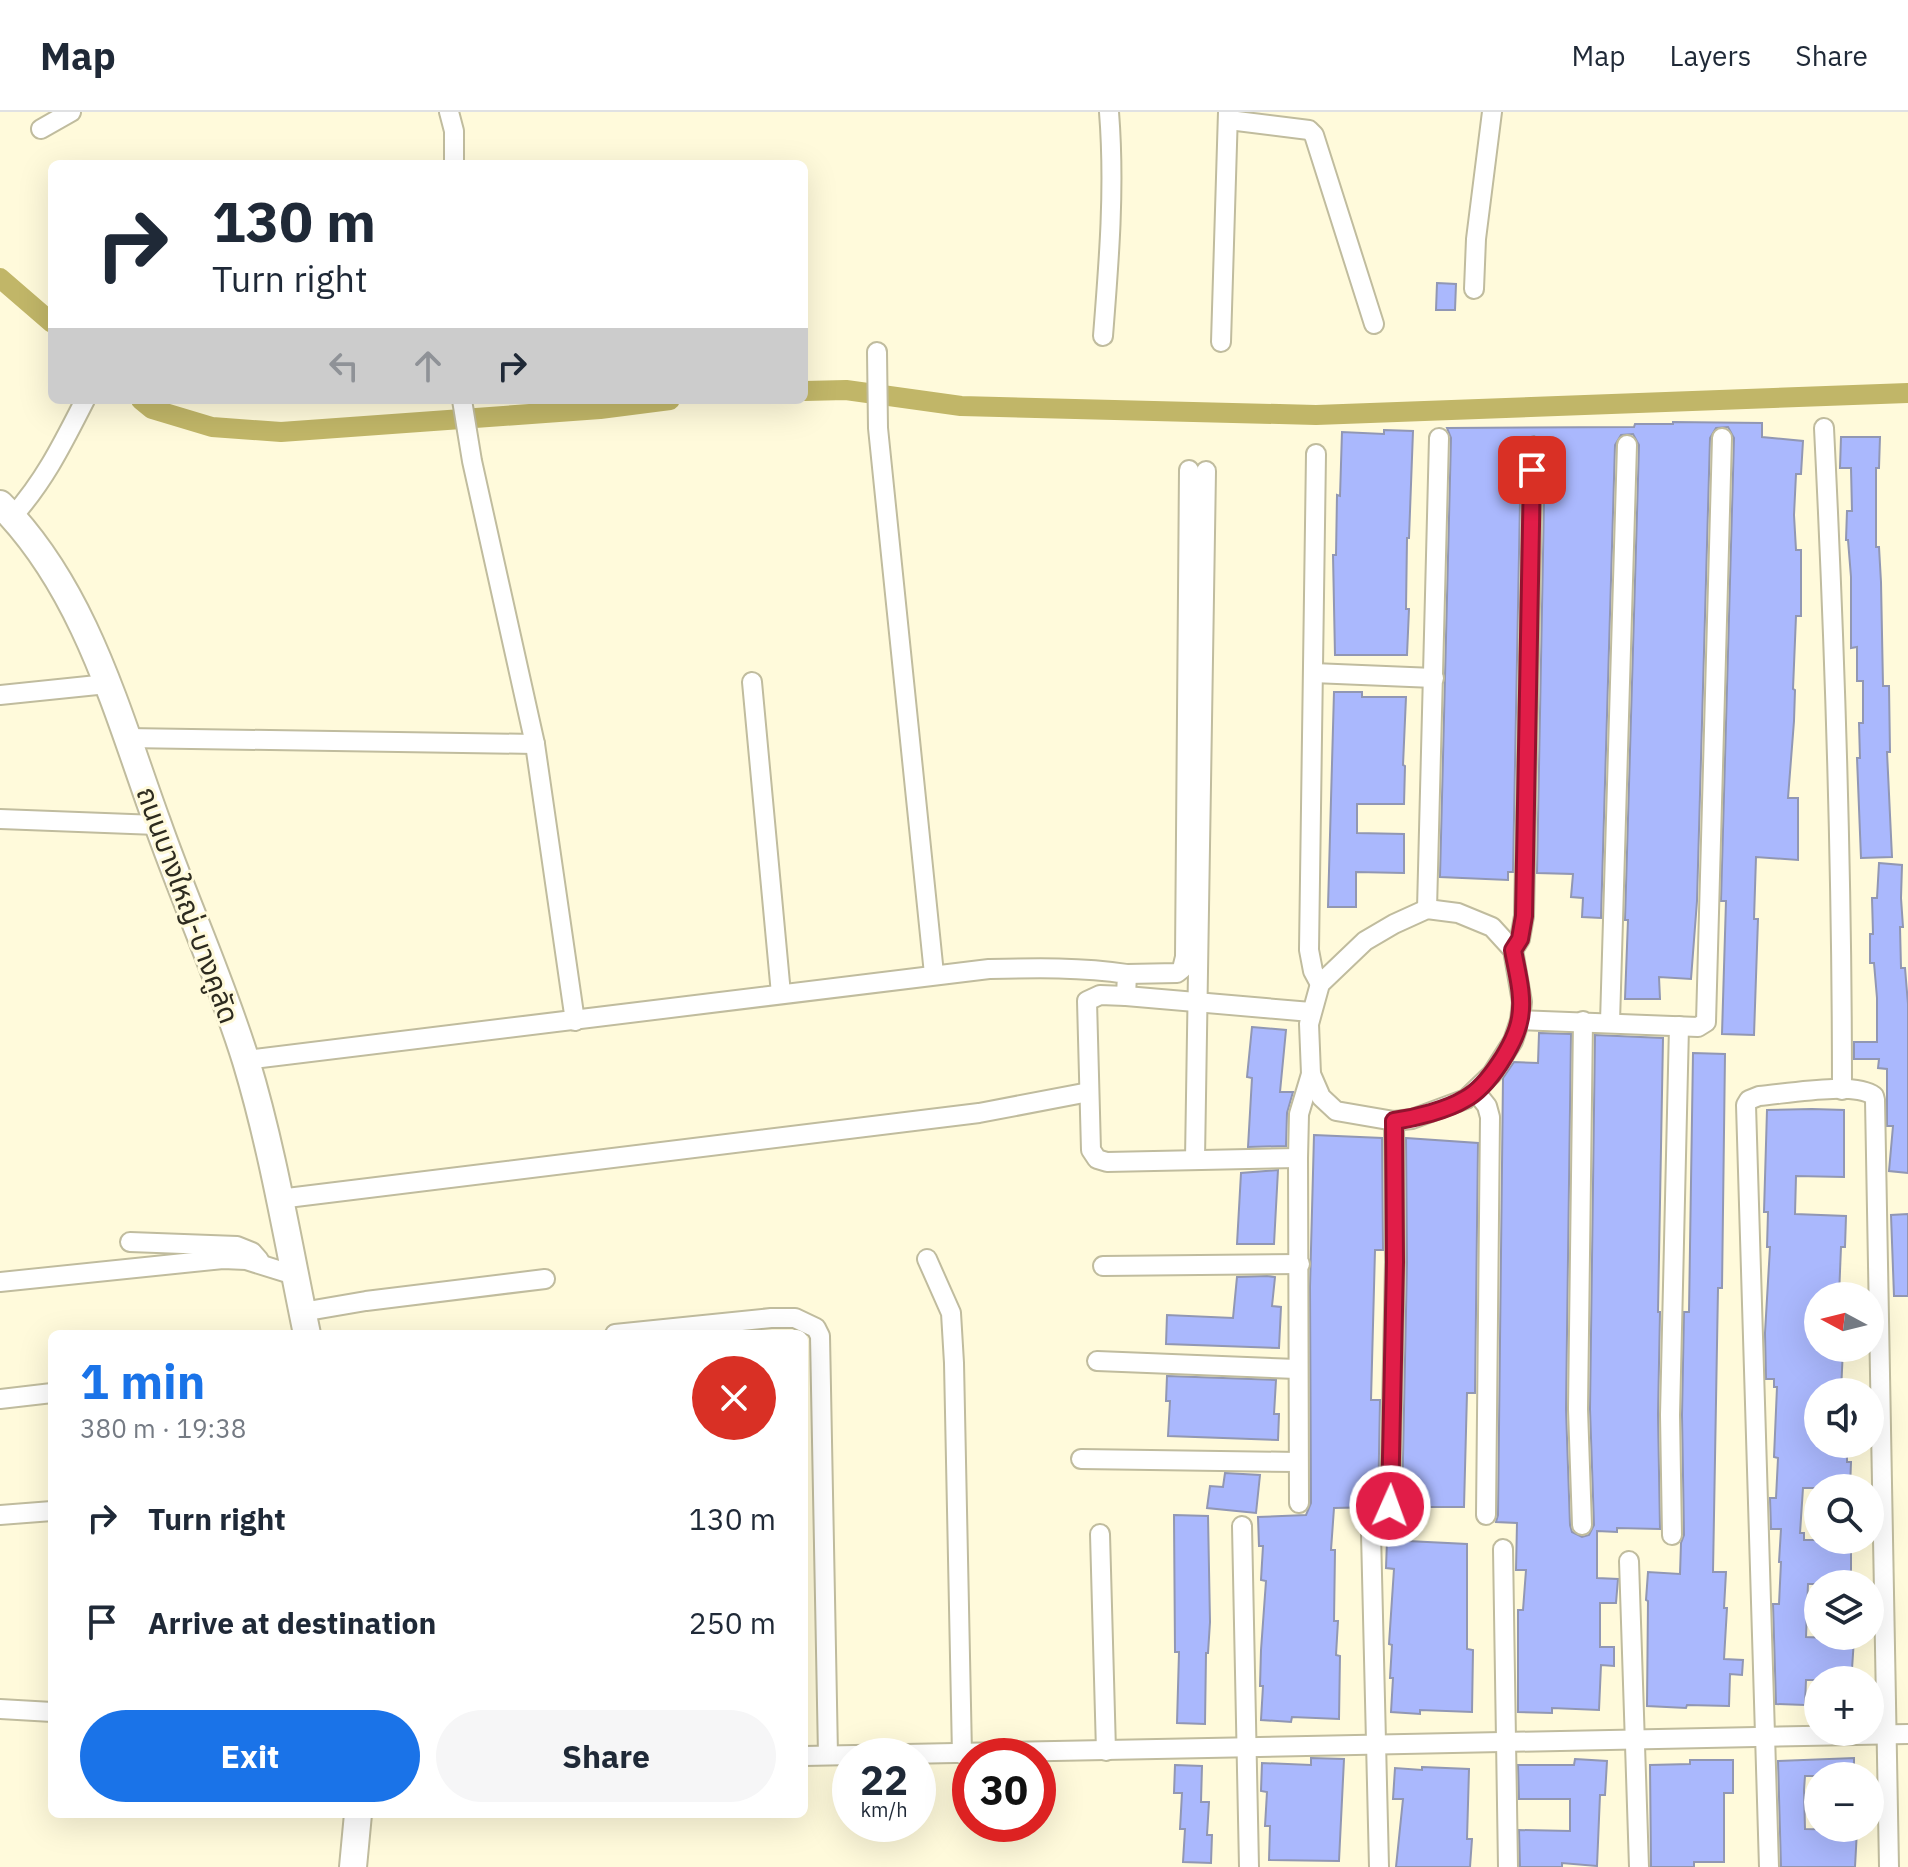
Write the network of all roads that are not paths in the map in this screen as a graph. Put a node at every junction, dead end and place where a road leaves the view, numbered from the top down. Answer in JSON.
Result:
{"nodes":[{"id":1,"x":71,"y":112,"type":"edge"},
{"id":2,"x":449,"y":112,"type":"edge"},
{"id":3,"x":1109,"y":112,"type":"edge"},
{"id":4,"x":1492,"y":112,"type":"edge"},
{"id":5,"x":1228,"y":116,"type":"edge"},
{"id":6,"x":41,"y":129,"type":"dead end"},
{"id":7,"x":454,"y":160,"type":"edge"},
{"id":8,"x":1474,"y":289,"type":"dead end"},
{"id":9,"x":1374,"y":324,"type":"dead end"},
{"id":10,"x":1103,"y":336,"type":"dead end"},
{"id":11,"x":1221,"y":342,"type":"dead end"},
{"id":12,"x":876,"y":360,"type":"dead end"},
{"id":13,"x":83,"y":404,"type":"edge"},
{"id":14,"x":463,"y":404,"type":"edge"},
{"id":15,"x":1824,"y":428,"type":"dead end"},
{"id":16,"x":1439,"y":438,"type":"dead end"},
{"id":17,"x":1722,"y":438,"type":"dead end"},
{"id":18,"x":1627,"y":445,"type":"dead end"},
{"id":19,"x":1533,"y":448,"type":"dead end"},
{"id":20,"x":1316,"y":454,"type":"dead end"},
{"id":21,"x":6,"y":510,"type":"edge"},
{"id":22,"x":1313,"y":673,"type":"junction"},
{"id":23,"x":1434,"y":678,"type":"junction"},
{"id":24,"x":752,"y":682,"type":"dead end"},
{"id":25,"x":107,"y":684,"type":"junction"},
{"id":26,"x":0,"y":695,"type":"edge"},
{"id":27,"x":127,"y":738,"type":"junction"},
{"id":28,"x":535,"y":744,"type":"junction"},
{"id":29,"x":0,"y":819,"type":"edge"},
{"id":30,"x":157,"y":825,"type":"junction"},
{"id":31,"x":1427,"y":909,"type":"junction"},
{"id":32,"x":1513,"y":950,"type":"junction"},
{"id":33,"x":934,"y":974,"type":"junction"},
{"id":34,"x":1127,"y":974,"type":"junction"},
{"id":35,"x":1320,"y":984,"type":"junction"},
{"id":36,"x":781,"y":994,"type":"junction"},
{"id":37,"x":1126,"y":996,"type":"junction"},
{"id":38,"x":1199,"y":1002,"type":"junction"},
{"id":39,"x":1311,"y":1012,"type":"junction"},
{"id":40,"x":1520,"y":1020,"type":"junction"},
{"id":41,"x":575,"y":1021,"type":"junction"},
{"id":42,"x":1583,"y":1021,"type":"junction"},
{"id":43,"x":1610,"y":1022,"type":"junction"},
{"id":44,"x":1679,"y":1026,"type":"junction"},
{"id":45,"x":246,"y":1060,"type":"junction"},
{"id":46,"x":1311,"y":1074,"type":"junction"},
{"id":47,"x":1842,"y":1090,"type":"junction"},
{"id":48,"x":1475,"y":1091,"type":"junction"},
{"id":49,"x":1089,"y":1092,"type":"junction"},
{"id":50,"x":1394,"y":1121,"type":"junction"},
{"id":51,"x":1298,"y":1158,"type":"junction"},
{"id":52,"x":1195,"y":1159,"type":"junction"},
{"id":53,"x":279,"y":1199,"type":"junction"},
{"id":54,"x":130,"y":1242,"type":"dead end"},
{"id":55,"x":927,"y":1259,"type":"dead end"},
{"id":56,"x":1300,"y":1264,"type":"junction"},
{"id":57,"x":264,"y":1265,"type":"junction"},
{"id":58,"x":1103,"y":1266,"type":"dead end"},
{"id":59,"x":294,"y":1275,"type":"junction"},
{"id":60,"x":545,"y":1279,"type":"dead end"},
{"id":61,"x":0,"y":1282,"type":"edge"},
{"id":62,"x":304,"y":1323,"type":"edge"},
{"id":63,"x":654,"y":1330,"type":"edge"},
{"id":64,"x":1097,"y":1361,"type":"dead end"},
{"id":65,"x":1297,"y":1369,"type":"junction"},
{"id":66,"x":48,"y":1393,"type":"edge"},
{"id":67,"x":0,"y":1399,"type":"edge"},
{"id":68,"x":1081,"y":1459,"type":"dead end"},
{"id":69,"x":1297,"y":1462,"type":"junction"},
{"id":70,"x":1299,"y":1503,"type":"dead end"},
{"id":71,"x":1390,"y":1506,"type":"dead end"},
{"id":72,"x":48,"y":1511,"type":"edge"},
{"id":73,"x":0,"y":1515,"type":"edge"},
{"id":74,"x":1486,"y":1515,"type":"dead end"},
{"id":75,"x":1582,"y":1525,"type":"dead end"},
{"id":76,"x":1242,"y":1526,"type":"dead end"},
{"id":77,"x":1371,"y":1533,"type":"dead end"},
{"id":78,"x":1100,"y":1534,"type":"dead end"},
{"id":79,"x":1672,"y":1535,"type":"dead end"},
{"id":80,"x":1503,"y":1549,"type":"dead end"},
{"id":81,"x":1629,"y":1561,"type":"dead end"},
{"id":82,"x":0,"y":1709,"type":"edge"},
{"id":83,"x":48,"y":1712,"type":"edge"},
{"id":84,"x":1908,"y":1734,"type":"edge"},
{"id":85,"x":1885,"y":1736,"type":"junction"},
{"id":86,"x":962,"y":1738,"type":"edge"},
{"id":87,"x":1766,"y":1738,"type":"junction"},
{"id":88,"x":1635,"y":1741,"type":"junction"},
{"id":89,"x":1507,"y":1743,"type":"junction"},
{"id":90,"x":1377,"y":1746,"type":"junction"},
{"id":91,"x":1248,"y":1748,"type":"junction"},
{"id":92,"x":1106,"y":1751,"type":"junction"},
{"id":93,"x":1056,"y":1752,"type":"edge"},
{"id":94,"x":952,"y":1754,"type":"edge"},
{"id":95,"x":828,"y":1755,"type":"junction"},
{"id":96,"x":808,"y":1756,"type":"edge"},
{"id":97,"x":358,"y":1818,"type":"edge"},
{"id":98,"x":353,"y":1867,"type":"edge"},
{"id":99,"x":1249,"y":1867,"type":"edge"},
{"id":100,"x":1379,"y":1867,"type":"edge"},
{"id":101,"x":1508,"y":1867,"type":"edge"},
{"id":102,"x":1639,"y":1867,"type":"edge"},
{"id":103,"x":1769,"y":1867,"type":"edge"},
{"id":104,"x":1889,"y":1867,"type":"edge"}],
"edges":[{"from":1,"to":6,"type":"street"},
{"from":2,"to":7,"type":"street"},
{"from":3,"to":10,"type":"street"},
{"from":4,"to":8,"type":"street"},
{"from":5,"to":9,"type":"street"},
{"from":5,"to":11,"type":"street"},
{"from":12,"to":33,"type":"street"},
{"from":13,"to":21,"type":"street"},
{"from":14,"to":28,"type":"street"},
{"from":15,"to":47,"type":"street"},
{"from":16,"to":23,"type":"street"},
{"from":17,"to":44,"type":"street"},
{"from":18,"to":43,"type":"street"},
{"from":19,"to":32,"type":"street"},
{"from":20,"to":22,"type":"street"},
{"from":21,"to":25,"type":"street","name":"ถนนบางใหญ่-บางคูลัด"},
{"from":22,"to":23,"type":"street"},
{"from":22,"to":35,"type":"street"},
{"from":23,"to":31,"type":"street"},
{"from":24,"to":36,"type":"street"},
{"from":25,"to":26,"type":"street"},
{"from":25,"to":27,"type":"street","name":"ถนนบางใหญ่-บางคูลัด"},
{"from":27,"to":28,"type":"street"},
{"from":27,"to":30,"type":"street","name":"ถนนบางใหญ่-บางคูลัด"},
{"from":28,"to":41,"type":"street"},
{"from":29,"to":30,"type":"street"},
{"from":30,"to":45,"type":"street","name":"ถนนบางใหญ่-บางคูลัด"},
{"from":31,"to":32,"type":"street"},
{"from":31,"to":35,"type":"street"},
{"from":32,"to":40,"type":"street"},
{"from":33,"to":34,"type":"street"},
{"from":33,"to":36,"type":"street"},
{"from":34,"to":37,"type":"street"},
{"from":34,"to":38,"type":"street"},
{"from":35,"to":39,"type":"street"},
{"from":36,"to":41,"type":"street"},
{"from":37,"to":38,"type":"street"},
{"from":37,"to":49,"type":"street"},
{"from":38,"to":39,"type":"street"},
{"from":38,"to":52,"type":"street"},
{"from":39,"to":46,"type":"street"},
{"from":40,"to":42,"type":"street"},
{"from":40,"to":48,"type":"street"},
{"from":41,"to":45,"type":"street"},
{"from":42,"to":43,"type":"street"},
{"from":42,"to":75,"type":"street"},
{"from":43,"to":44,"type":"street"},
{"from":44,"to":79,"type":"street"},
{"from":45,"to":53,"type":"street","name":"ถนนบางใหญ่-บางคูลัด"},
{"from":46,"to":50,"type":"street"},
{"from":46,"to":51,"type":"street"},
{"from":47,"to":85,"type":"street"},
{"from":47,"to":87,"type":"street"},
{"from":48,"to":50,"type":"street"},
{"from":48,"to":74,"type":"street"},
{"from":49,"to":52,"type":"street"},
{"from":49,"to":53,"type":"street"},
{"from":50,"to":71,"type":"street"},
{"from":51,"to":52,"type":"street"},
{"from":51,"to":56,"type":"street"},
{"from":53,"to":59,"type":"street","name":"ถนนบางใหญ่-บางคูลัด"},
{"from":54,"to":57,"type":"street"},
{"from":55,"to":86,"type":"street"},
{"from":56,"to":58,"type":"street"},
{"from":56,"to":65,"type":"street"},
{"from":57,"to":59,"type":"street"},
{"from":57,"to":61,"type":"street"},
{"from":59,"to":62,"type":"street","name":"ถนนบางใหญ่-บางคูลัด"},
{"from":60,"to":62,"type":"street"},
{"from":63,"to":95,"type":"street"},
{"from":64,"to":65,"type":"street"},
{"from":65,"to":69,"type":"street"},
{"from":66,"to":67,"type":"street"},
{"from":68,"to":69,"type":"street"},
{"from":69,"to":70,"type":"street"},
{"from":72,"to":73,"type":"street"},
{"from":76,"to":91,"type":"street"},
{"from":77,"to":90,"type":"street"},
{"from":78,"to":92,"type":"street"},
{"from":80,"to":89,"type":"street"},
{"from":81,"to":88,"type":"street"},
{"from":82,"to":83,"type":"street"},
{"from":84,"to":85,"type":"street"},
{"from":85,"to":87,"type":"street"},
{"from":85,"to":104,"type":"street"},
{"from":87,"to":88,"type":"street"},
{"from":87,"to":103,"type":"street"},
{"from":88,"to":89,"type":"street"},
{"from":88,"to":102,"type":"street"},
{"from":89,"to":90,"type":"street"},
{"from":89,"to":101,"type":"street"},
{"from":90,"to":91,"type":"street"},
{"from":90,"to":100,"type":"street"},
{"from":91,"to":92,"type":"street"},
{"from":91,"to":99,"type":"street"},
{"from":92,"to":93,"type":"street"},
{"from":94,"to":95,"type":"street"},
{"from":95,"to":96,"type":"street"},
{"from":97,"to":98,"type":"street"}]}
